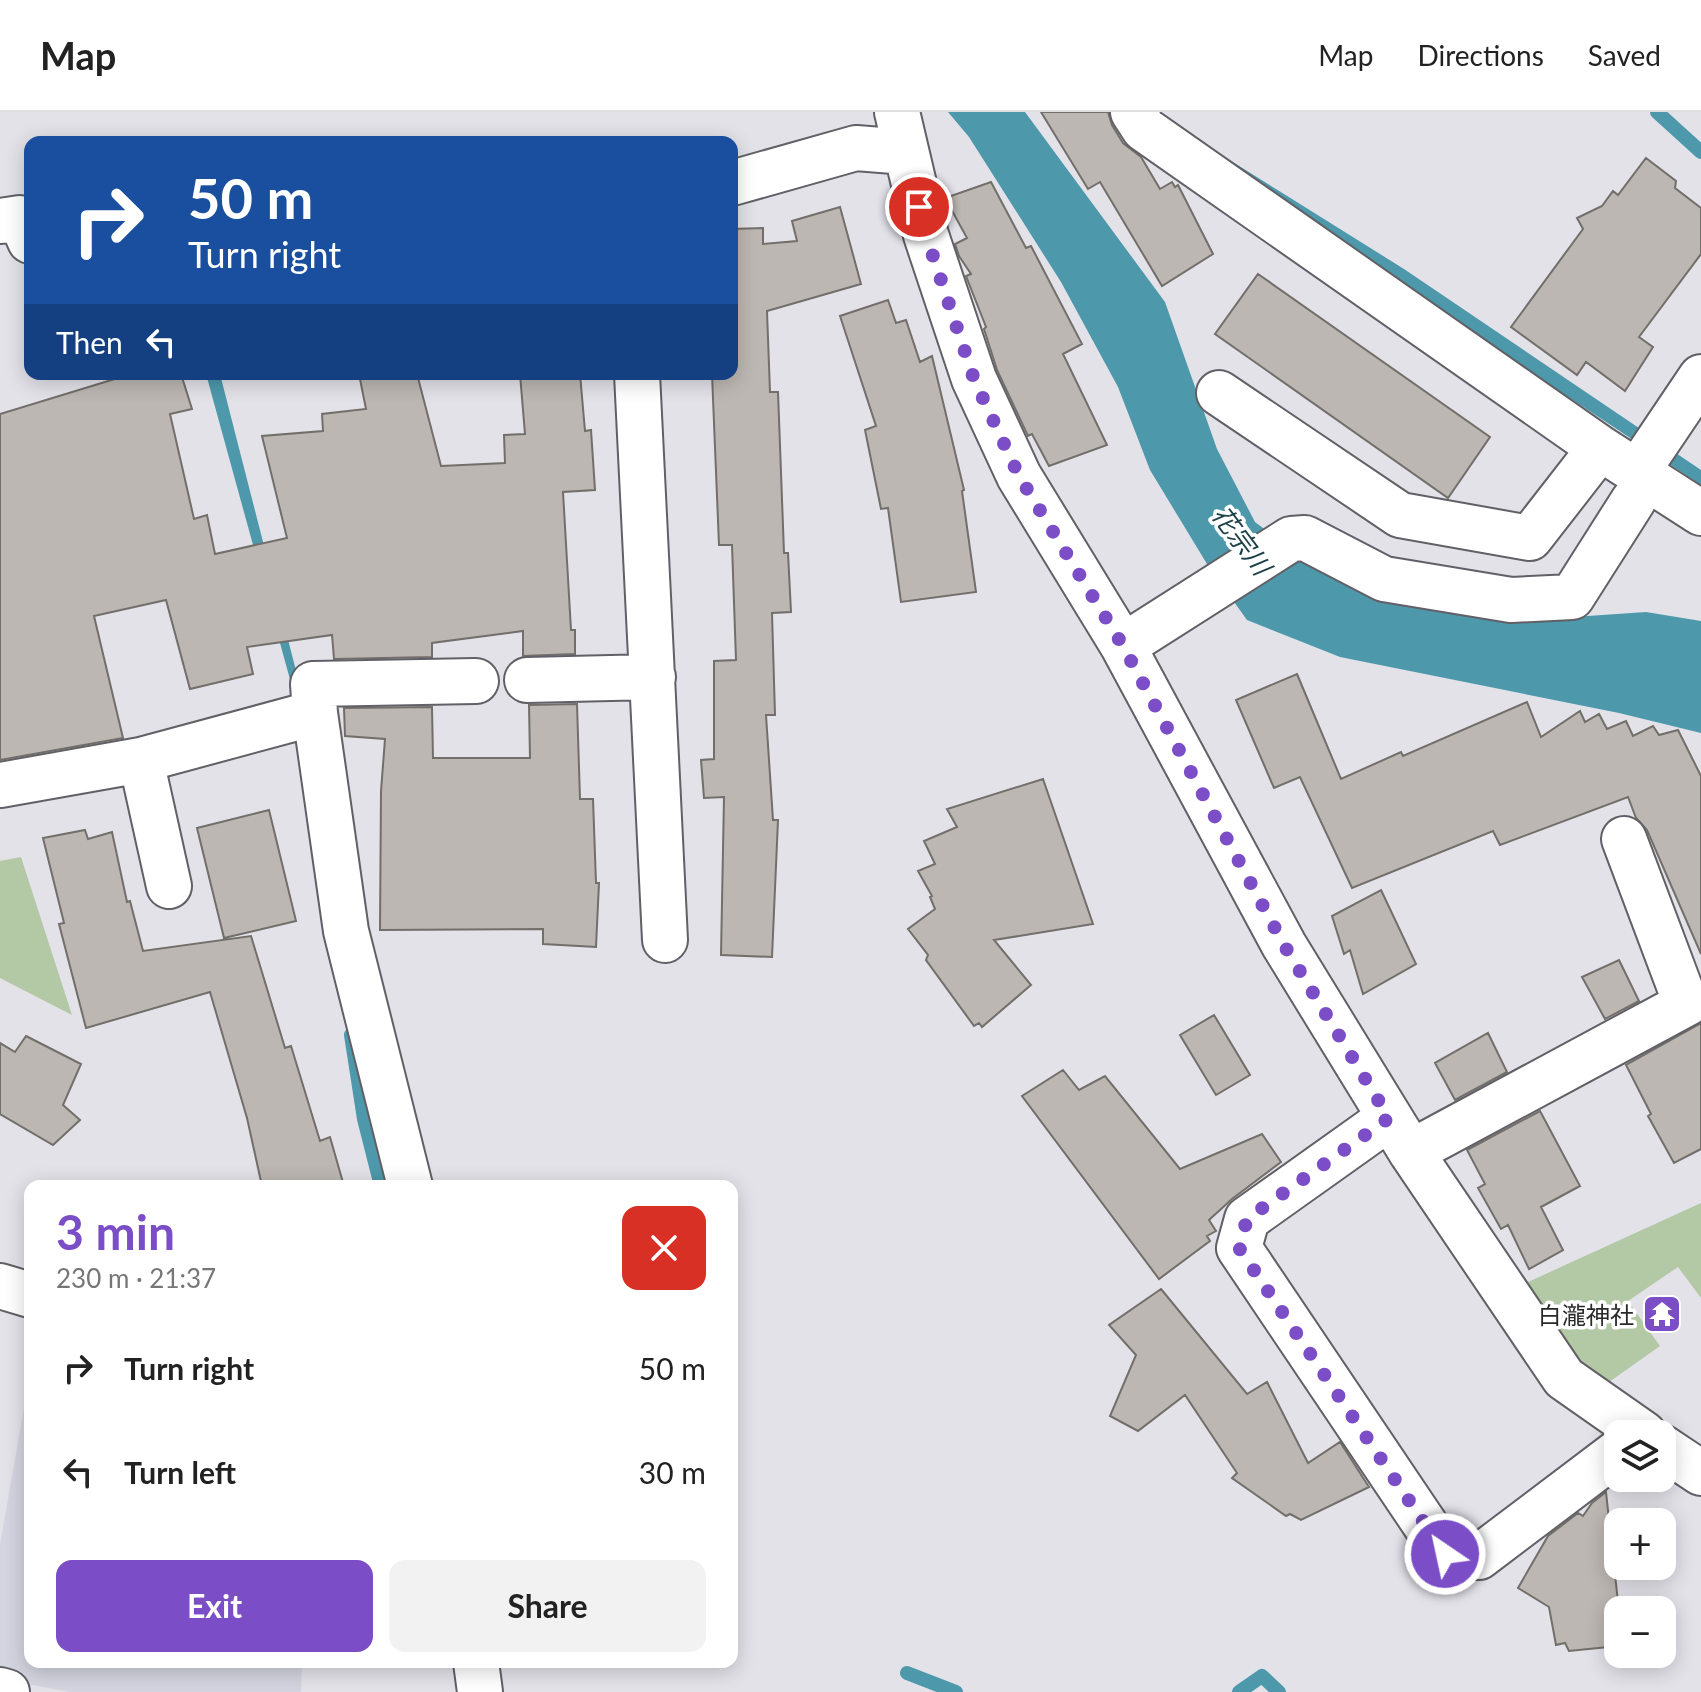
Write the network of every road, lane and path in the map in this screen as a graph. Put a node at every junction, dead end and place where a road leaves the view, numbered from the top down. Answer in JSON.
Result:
{"nodes":[{"id":1,"x":1133,"y":112,"type":"edge"},
{"id":2,"x":901,"y":132,"type":"edge"},
{"id":3,"x":738,"y":181,"type":"edge"},
{"id":4,"x":0,"y":221,"type":"edge"},
{"id":5,"x":24,"y":227,"type":"edge"},
{"id":6,"x":1701,"y":377,"type":"edge"},
{"id":7,"x":637,"y":380,"type":"edge"},
{"id":8,"x":1219,"y":393,"type":"dead end"},
{"id":9,"x":1600,"y":448,"type":"junction"},
{"id":10,"x":1635,"y":487,"type":"junction"},
{"id":11,"x":1701,"y":513,"type":"edge"},
{"id":12,"x":1123,"y":646,"type":"junction"},
{"id":13,"x":653,"y":677,"type":"junction"},
{"id":14,"x":527,"y":680,"type":"dead end"},
{"id":15,"x":476,"y":681,"type":"dead end"},
{"id":16,"x":315,"y":713,"type":"junction"},
{"id":17,"x":141,"y":760,"type":"junction"},
{"id":18,"x":0,"y":785,"type":"edge"},
{"id":19,"x":1624,"y":839,"type":"dead end"},
{"id":20,"x":169,"y":886,"type":"dead end"},
{"id":21,"x":665,"y":940,"type":"dead end"},
{"id":22,"x":1400,"y":1135,"type":"junction"},
{"id":23,"x":408,"y":1180,"type":"edge"},
{"id":24,"x":0,"y":1286,"type":"edge"},
{"id":25,"x":24,"y":1293,"type":"edge"},
{"id":26,"x":1623,"y":1420,"type":"edge"},
{"id":27,"x":1676,"y":1456,"type":"edge"},
{"id":28,"x":1604,"y":1463,"type":"edge"},
{"id":29,"x":1701,"y":1473,"type":"edge"},
{"id":30,"x":477,"y":1668,"type":"edge"},
{"id":31,"x":0,"y":1690,"type":"edge"},
{"id":32,"x":7,"y":1692,"type":"edge"},
{"id":33,"x":480,"y":1692,"type":"edge"}],
"edges":[{"from":1,"to":9,"type":"street"},
{"from":2,"to":3,"type":"street"},
{"from":2,"to":12,"type":"street"},
{"from":4,"to":5,"type":"street"},
{"from":6,"to":10,"type":"street"},
{"from":7,"to":13,"type":"street"},
{"from":8,"to":9,"type":"street"},
{"from":9,"to":10,"type":"street"},
{"from":10,"to":11,"type":"street"},
{"from":10,"to":12,"type":"street"},
{"from":12,"to":22,"type":"street"},
{"from":13,"to":14,"type":"street"},
{"from":13,"to":21,"type":"street"},
{"from":15,"to":16,"type":"street"},
{"from":16,"to":17,"type":"street"},
{"from":16,"to":23,"type":"street"},
{"from":17,"to":18,"type":"street"},
{"from":17,"to":20,"type":"street"},
{"from":19,"to":22,"type":"street"},
{"from":22,"to":26,"type":"street"},
{"from":22,"to":28,"type":"street"},
{"from":24,"to":25,"type":"street"},
{"from":27,"to":29,"type":"street"},
{"from":30,"to":33,"type":"street"},
{"from":31,"to":32,"type":"street"}]}
